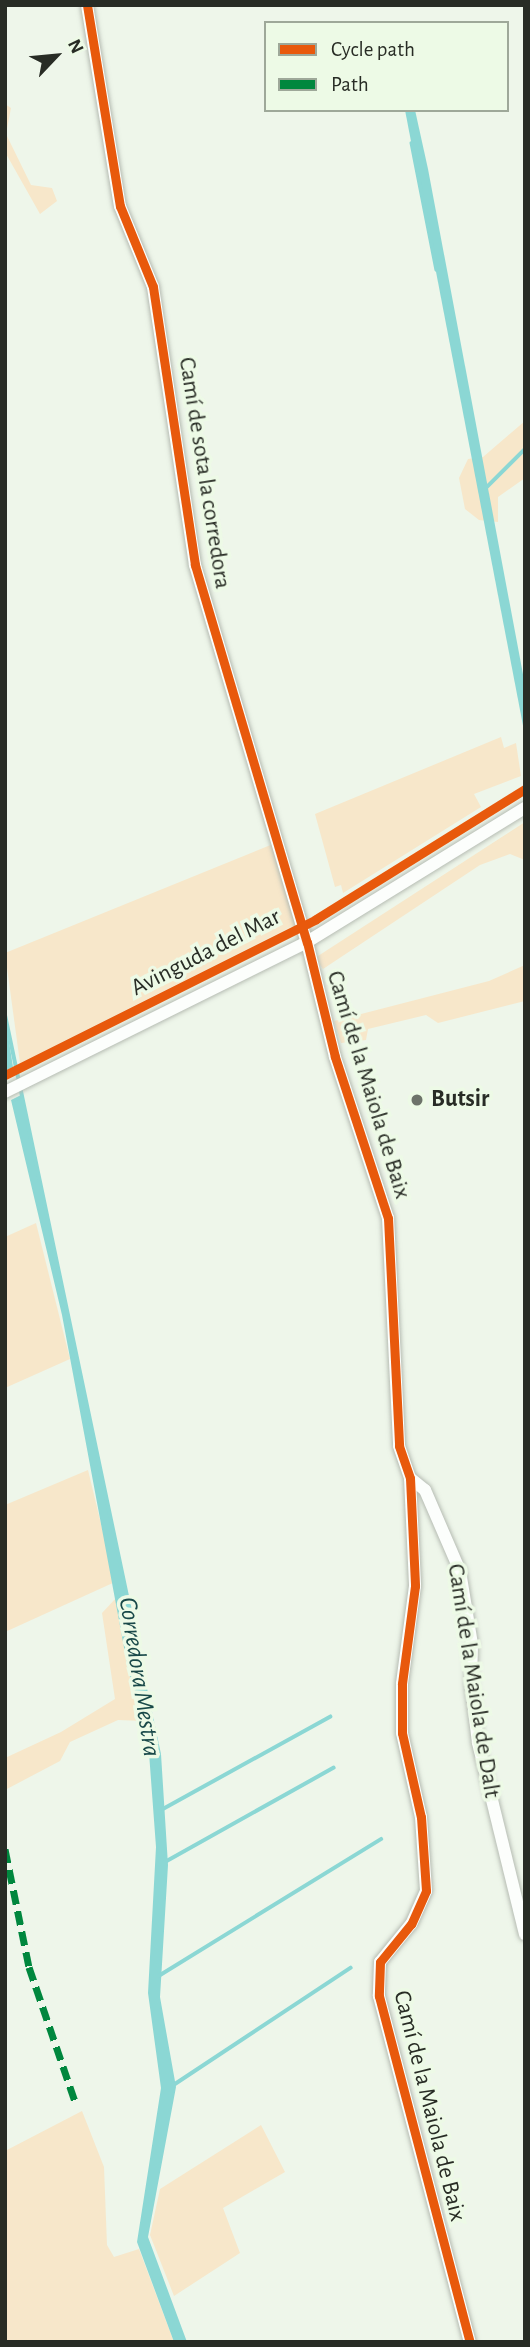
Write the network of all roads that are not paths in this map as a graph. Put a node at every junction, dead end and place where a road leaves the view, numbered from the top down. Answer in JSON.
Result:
{"nodes":[{"id":1,"x":87,"y":5,"type":"edge"},
{"id":2,"x":525,"y":808,"type":"edge"},
{"id":3,"x":307,"y":942,"type":"junction"},
{"id":4,"x":5,"y":1092,"type":"edge"},
{"id":5,"x":410,"y":1478,"type":"junction"},
{"id":6,"x":525,"y":1934,"type":"edge"},
{"id":7,"x":470,"y":2342,"type":"edge"}],
"edges":[{"from":1,"to":3,"type":"street","name":"Camí de sota la corredora"},
{"from":2,"to":3,"type":"street","name":"Avinguda del Mar"},
{"from":3,"to":4,"type":"street","name":"Avinguda del Mar"},
{"from":3,"to":5,"type":"street","name":"Camí de la Maiola de Baix"},
{"from":5,"to":6,"type":"street","name":"Camí de la Maiola de Dalt"},
{"from":5,"to":7,"type":"street","name":"Camí de la Maiola de Baix"}]}
